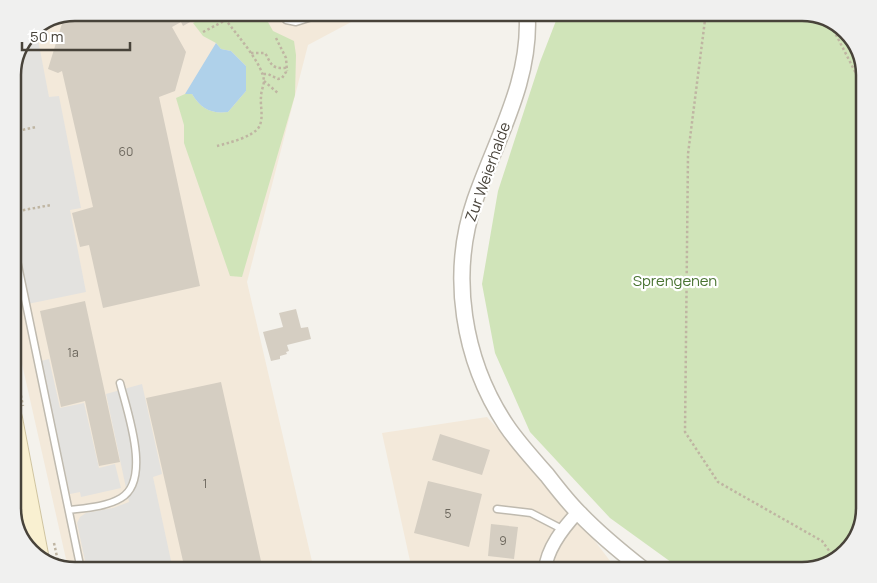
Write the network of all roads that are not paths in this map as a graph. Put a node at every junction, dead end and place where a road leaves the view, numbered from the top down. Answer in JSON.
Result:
{"nodes":[{"id":1,"x":527,"y":21,"type":"edge"},
{"id":2,"x":21,"y":279,"type":"edge"},
{"id":3,"x":120,"y":383,"type":"dead end"},
{"id":4,"x":21,"y":460,"type":"edge"},
{"id":5,"x":497,"y":509,"type":"dead end"},
{"id":6,"x":69,"y":510,"type":"junction"},
{"id":7,"x":578,"y":512,"type":"junction"},
{"id":8,"x":562,"y":529,"type":"junction"},
{"id":9,"x":37,"y":545,"type":"edge"},
{"id":10,"x":79,"y":562,"type":"edge"},
{"id":11,"x":548,"y":562,"type":"edge"},
{"id":12,"x":634,"y":562,"type":"edge"}],
"edges":[{"from":1,"to":7,"type":"street","name":"Zur Weierhalde"},
{"from":2,"to":6,"type":"lane"},
{"from":3,"to":6,"type":"lane"},
{"from":4,"to":9,"type":"main road"},
{"from":5,"to":8,"type":"lane"},
{"from":6,"to":10,"type":"lane"},
{"from":7,"to":8,"type":"street"},
{"from":7,"to":12,"type":"street","name":"Zur Weierhalde"},
{"from":8,"to":11,"type":"street"}]}
